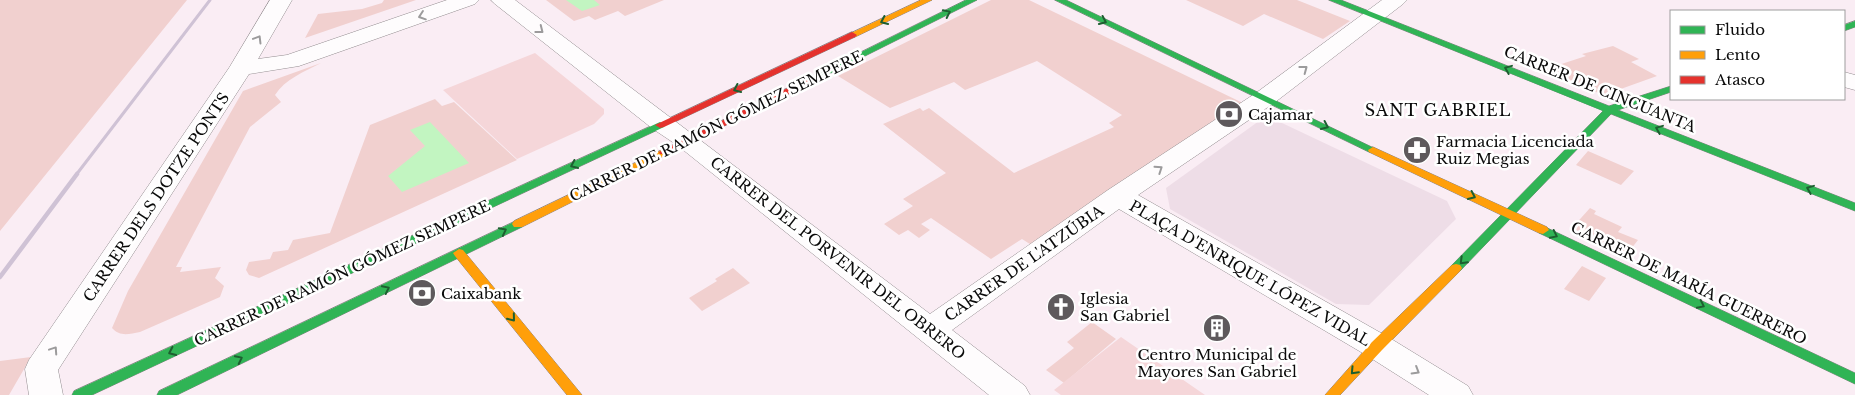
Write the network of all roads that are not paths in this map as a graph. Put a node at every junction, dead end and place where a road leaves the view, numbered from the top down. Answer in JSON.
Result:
{"nodes":[{"id":1,"x":281,"y":0,"type":"edge"},
{"id":2,"x":468,"y":0,"type":"edge"},
{"id":3,"x":502,"y":0,"type":"edge"},
{"id":4,"x":928,"y":0,"type":"edge"},
{"id":5,"x":972,"y":0,"type":"edge"},
{"id":6,"x":1059,"y":0,"type":"edge"},
{"id":7,"x":1334,"y":0,"type":"edge"},
{"id":8,"x":1396,"y":0,"type":"edge"},
{"id":9,"x":1374,"y":16,"type":"junction"},
{"id":10,"x":241,"y":68,"type":"junction"},
{"id":11,"x":1670,"y":89,"type":"edge"},
{"id":12,"x":1265,"y":98,"type":"junction"},
{"id":13,"x":1610,"y":109,"type":"junction"},
{"id":14,"x":662,"y":124,"type":"junction"},
{"id":15,"x":686,"y":140,"type":"junction"},
{"id":16,"x":604,"y":151,"type":"junction"},
{"id":17,"x":1118,"y":196,"type":"junction"},
{"id":18,"x":1855,"y":207,"type":"edge"},
{"id":19,"x":1510,"y":214,"type":"junction"},
{"id":20,"x":453,"y":243,"type":"junction"},
{"id":21,"x":930,"y":330,"type":"junction"},
{"id":22,"x":1377,"y":346,"type":"junction"},
{"id":23,"x":1855,"y":380,"type":"edge"},
{"id":24,"x":46,"y":395,"type":"edge"},
{"id":25,"x":79,"y":395,"type":"edge"},
{"id":26,"x":164,"y":395,"type":"edge"},
{"id":27,"x":575,"y":395,"type":"edge"},
{"id":28,"x":1013,"y":395,"type":"edge"},
{"id":29,"x":1332,"y":395,"type":"edge"},
{"id":30,"x":1456,"y":395,"type":"edge"}],
"edges":[{"from":10,"to":1,"type":"street","name":"CARRER DELS DOTZE PONTS","one_way":true},
{"from":2,"to":10,"type":"street","one_way":true},
{"from":3,"to":14,"type":"street","name":"CARRER DEL PORVENIR DEL OBRERO","one_way":true},
{"from":4,"to":14,"type":"street","name":"CARRER DE RAMÓN GÓMEZ SEMPERE","one_way":true},
{"from":15,"to":5,"type":"street","name":"CARRER DE RAMÓN GÓMEZ SEMPERE","one_way":true},
{"from":6,"to":12,"type":"street","one_way":true},
{"from":7,"to":9,"type":"street","name":"CARRER DE CINCUANTA"},
{"from":8,"to":9,"type":"street"},
{"from":12,"to":9,"type":"street","one_way":true},
{"from":13,"to":9,"type":"street","name":"CARRER DE CINCUANTA","one_way":true},
{"from":24,"to":10,"type":"street","name":"CARRER DELS DOTZE PONTS","one_way":true},
{"from":11,"to":13,"type":"street"},
{"from":17,"to":12,"type":"street","name":"PLAÇA D'ENRIQUE LÓPEZ VIDAL","one_way":true},
{"from":12,"to":19,"type":"street","one_way":true},
{"from":18,"to":13,"type":"street","name":"CARRER DE CINCUANTA","one_way":true},
{"from":13,"to":19,"type":"street","name":"PLAÇA D'ENRIQUE LÓPEZ VIDAL"},
{"from":14,"to":15,"type":"street","name":"CARRER DEL PORVENIR DEL OBRERO"},
{"from":14,"to":16,"type":"street","name":"CARRER DE RAMÓN GÓMEZ SEMPERE"},
{"from":20,"to":15,"type":"street","name":"CARRER DE RAMÓN GÓMEZ SEMPERE","one_way":true},
{"from":15,"to":21,"type":"street","name":"CARRER DEL PORVENIR DEL OBRERO"},
{"from":16,"to":20,"type":"street","name":"CARRER DE RAMÓN GÓMEZ SEMPERE"},
{"from":16,"to":25,"type":"street","name":"CARRER DE RAMÓN GÓMEZ SEMPERE","one_way":true},
{"from":17,"to":21,"type":"street","name":"CARRER DE L'ATZÚBIA"},
{"from":17,"to":22,"type":"street","name":"PLAÇA D'ENRIQUE LÓPEZ VIDAL"},
{"from":19,"to":22,"type":"street","name":"PLAÇA D'ENRIQUE LÓPEZ VIDAL","one_way":true},
{"from":19,"to":23,"type":"street","name":"CARRER DE MARÍA GUERRERO","one_way":true},
{"from":26,"to":20,"type":"street","name":"CARRER DE RAMÓN GÓMEZ SEMPERE","one_way":true},
{"from":20,"to":27,"type":"street","one_way":true},
{"from":21,"to":28,"type":"street","name":"CARRER DEL PORVENIR DEL OBRERO"},
{"from":22,"to":29,"type":"street","one_way":true},
{"from":22,"to":30,"type":"street","one_way":true}]}
